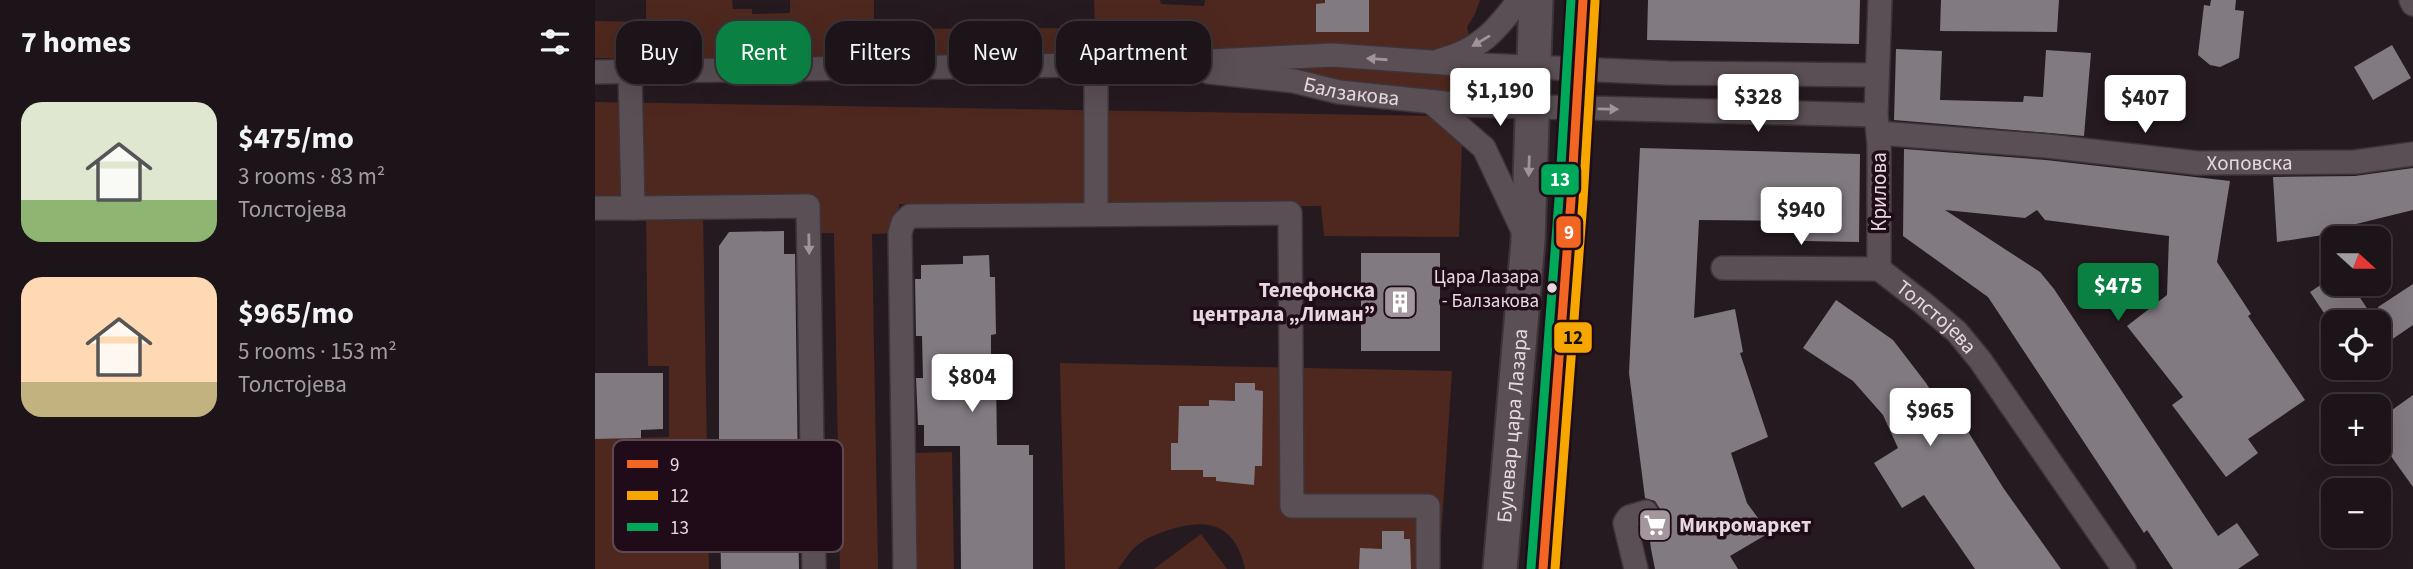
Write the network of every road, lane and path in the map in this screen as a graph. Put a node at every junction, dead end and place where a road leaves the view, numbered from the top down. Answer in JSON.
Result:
{"nodes":[{"id":1,"x":1519,"y":0,"type":"edge"},
{"id":2,"x":1536,"y":0,"type":"edge"},
{"id":3,"x":1583,"y":0,"type":"edge"},
{"id":4,"x":1879,"y":0,"type":"edge"},
{"id":5,"x":1211,"y":61,"type":"edge"},
{"id":6,"x":1430,"y":63,"type":"junction"},
{"id":7,"x":1056,"y":65,"type":"edge"},
{"id":8,"x":1533,"y":67,"type":"junction"},
{"id":9,"x":1579,"y":69,"type":"junction"},
{"id":10,"x":616,"y":71,"type":"edge"},
{"id":11,"x":1211,"y":71,"type":"edge"},
{"id":12,"x":595,"y":72,"type":"edge"},
{"id":13,"x":702,"y":72,"type":"edge"},
{"id":14,"x":1877,"y":75,"type":"junction"},
{"id":15,"x":630,"y":84,"type":"edge"},
{"id":16,"x":1096,"y":84,"type":"edge"},
{"id":17,"x":1428,"y":100,"type":"junction"},
{"id":18,"x":1532,"y":107,"type":"junction"},
{"id":19,"x":1576,"y":108,"type":"junction"},
{"id":20,"x":1877,"y":124,"type":"junction"},
{"id":21,"x":2413,"y":155,"type":"edge"},
{"id":22,"x":595,"y":208,"type":"edge"},
{"id":23,"x":633,"y":208,"type":"junction"},
{"id":24,"x":1096,"y":215,"type":"junction"},
{"id":25,"x":1528,"y":241,"type":"junction"},
{"id":26,"x":1723,"y":268,"type":"dead end"},
{"id":27,"x":1879,"y":269,"type":"junction"},
{"id":28,"x":812,"y":440,"type":"edge"},
{"id":29,"x":1646,"y":512,"type":"dead end"},
{"id":30,"x":1427,"y":566,"type":"dead end"},
{"id":31,"x":905,"y":569,"type":"edge"},
{"id":32,"x":1500,"y":569,"type":"edge"},
{"id":33,"x":1543,"y":569,"type":"edge"},
{"id":34,"x":1636,"y":569,"type":"edge"},
{"id":35,"x":2124,"y":569,"type":"edge"}],
"edges":[{"from":1,"to":6,"type":"street","one_way":true},
{"from":2,"to":8,"type":"main road","name":"Булевар цара Лазара"},
{"from":3,"to":9,"type":"main road","name":"Булевар цара Лазара"},
{"from":4,"to":14,"type":"street","name":"Крилова"},
{"from":6,"to":5,"type":"street","name":"Балзакова","one_way":true},
{"from":6,"to":8,"type":"street","name":"Балзакова"},
{"from":7,"to":13,"type":"street","name":"Балзакова"},
{"from":8,"to":9,"type":"street"},
{"from":8,"to":18,"type":"main road","name":"Булевар цара Лазара"},
{"from":9,"to":14,"type":"street"},
{"from":9,"to":19,"type":"main road","name":"Булевар цара Лазара"},
{"from":10,"to":12,"type":"street","name":"Балзакова"},
{"from":11,"to":17,"type":"street","name":"Балзакова"},
{"from":14,"to":20,"type":"street","name":"Крилова"},
{"from":15,"to":23,"type":"street"},
{"from":16,"to":24,"type":"street"},
{"from":17,"to":18,"type":"street","name":"Балзакова"},
{"from":17,"to":25,"type":"street"},
{"from":18,"to":19,"type":"street"},
{"from":18,"to":25,"type":"main road","name":"Булевар цара Лазара","one_way":true},
{"from":19,"to":20,"type":"street","one_way":true},
{"from":19,"to":33,"type":"main road","name":"Булевар цара Лазара"},
{"from":20,"to":21,"type":"street","name":"Хоповска"},
{"from":20,"to":27,"type":"street","name":"Крилова"},
{"from":22,"to":23,"type":"street"},
{"from":23,"to":28,"type":"street","one_way":true},
{"from":24,"to":30,"type":"street"},
{"from":24,"to":31,"type":"street"},
{"from":25,"to":32,"type":"main road","name":"Булевар цара Лазара"},
{"from":26,"to":27,"type":"street","name":"Толстојева"},
{"from":27,"to":35,"type":"street","name":"Толстојева"},
{"from":29,"to":34,"type":"street"}]}
